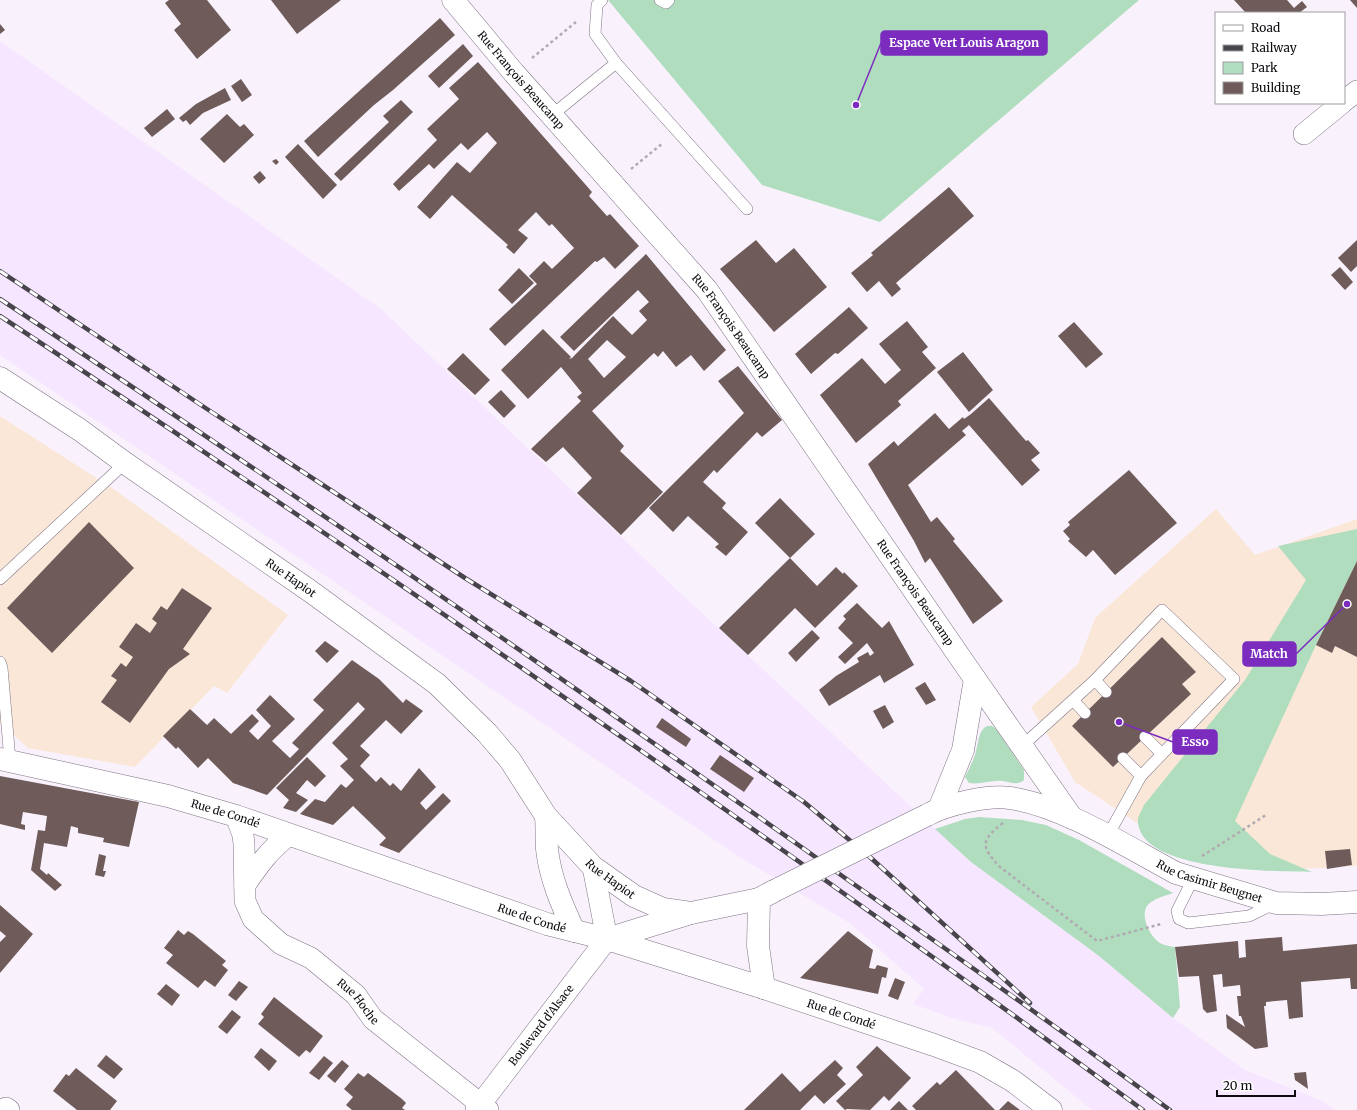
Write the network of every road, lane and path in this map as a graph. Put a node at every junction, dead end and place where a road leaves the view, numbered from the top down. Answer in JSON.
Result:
{"nodes":[{"id":1,"x":453,"y":0,"type":"edge"},
{"id":2,"x":660,"y":0,"type":"edge"},
{"id":3,"x":669,"y":0,"type":"edge"},
{"id":4,"x":599,"y":2,"type":"edge"},
{"id":5,"x":616,"y":63,"type":"junction"},
{"id":6,"x":514,"y":73,"type":"junction"},
{"id":7,"x":1357,"y":91,"type":"edge"},
{"id":8,"x":1345,"y":100,"type":"edge"},
{"id":9,"x":1341,"y":104,"type":"edge"},
{"id":10,"x":552,"y":115,"type":"junction"},
{"id":11,"x":677,"y":131,"type":"junction"},
{"id":12,"x":1304,"y":134,"type":"dead end"},
{"id":13,"x":613,"y":184,"type":"junction"},
{"id":14,"x":747,"y":209,"type":"dead end"},
{"id":15,"x":0,"y":378,"type":"edge"},
{"id":16,"x":125,"y":463,"type":"junction"},
{"id":17,"x":0,"y":579,"type":"edge"},
{"id":18,"x":0,"y":662,"type":"edge"},
{"id":19,"x":975,"y":679,"type":"junction"},
{"id":20,"x":1094,"y":680,"type":"junction"},
{"id":21,"x":1106,"y":692,"type":"dead end"},
{"id":22,"x":1074,"y":700,"type":"junction"},
{"id":23,"x":1084,"y":713,"type":"dead end"},
{"id":24,"x":1145,"y":737,"type":"dead end"},
{"id":25,"x":1022,"y":746,"type":"junction"},
{"id":26,"x":1162,"y":754,"type":"junction"},
{"id":27,"x":1123,"y":758,"type":"dead end"},
{"id":28,"x":5,"y":760,"type":"edge"},
{"id":29,"x":1141,"y":776,"type":"junction"},
{"id":30,"x":1009,"y":798,"type":"junction"},
{"id":31,"x":933,"y":812,"type":"junction"},
{"id":32,"x":1266,"y":815,"type":"dead end"},
{"id":33,"x":236,"y":816,"type":"junction"},
{"id":34,"x":546,"y":816,"type":"junction"},
{"id":35,"x":1072,"y":818,"type":"junction"},
{"id":36,"x":289,"y":836,"type":"junction"},
{"id":37,"x":1107,"y":837,"type":"junction"},
{"id":38,"x":593,"y":867,"type":"junction"},
{"id":39,"x":1184,"y":876,"type":"junction"},
{"id":40,"x":245,"y":885,"type":"junction"},
{"id":41,"x":767,"y":895,"type":"junction"},
{"id":42,"x":1357,"y":902,"type":"edge"},
{"id":43,"x":1276,"y":903,"type":"junction"},
{"id":44,"x":691,"y":913,"type":"junction"},
{"id":45,"x":1179,"y":919,"type":"junction"},
{"id":46,"x":574,"y":931,"type":"junction"},
{"id":47,"x":607,"y":939,"type":"junction"},
{"id":48,"x":764,"y":988,"type":"junction"},
{"id":49,"x":481,"y":1108,"type":"edge"},
{"id":50,"x":1050,"y":1110,"type":"edge"}],
"edges":[{"from":1,"to":6,"type":"street","name":"Rue François Beaucamp"},
{"from":2,"to":3,"type":"lane"},
{"from":4,"to":5,"type":"lane"},
{"from":4,"to":6,"type":"path"},
{"from":5,"to":10,"type":"lane"},
{"from":5,"to":11,"type":"lane"},
{"from":6,"to":10,"type":"street","name":"Rue François Beaucamp"},
{"from":7,"to":8,"type":"street"},
{"from":9,"to":12,"type":"street"},
{"from":10,"to":13,"type":"street","name":"Rue François Beaucamp"},
{"from":11,"to":13,"type":"path"},
{"from":11,"to":14,"type":"lane"},
{"from":13,"to":19,"type":"street","name":"Rue François Beaucamp"},
{"from":15,"to":16,"type":"street","name":"Rue Hapiot"},
{"from":16,"to":17,"type":"lane"},
{"from":16,"to":34,"type":"street","name":"Rue Hapiot"},
{"from":18,"to":28,"type":"lane"},
{"from":19,"to":25,"type":"street","name":"Rue François Beaucamp"},
{"from":19,"to":31,"type":"street"},
{"from":20,"to":21,"type":"lane"},
{"from":20,"to":22,"type":"lane"},
{"from":20,"to":26,"type":"lane"},
{"from":22,"to":23,"type":"lane"},
{"from":22,"to":25,"type":"lane"},
{"from":24,"to":26,"type":"lane"},
{"from":25,"to":35,"type":"street","name":"Rue François Beaucamp"},
{"from":26,"to":29,"type":"lane"},
{"from":27,"to":29,"type":"lane"},
{"from":28,"to":33,"type":"street","name":"Rue de Condé"},
{"from":29,"to":37,"type":"lane"},
{"from":30,"to":31,"type":"street"},
{"from":30,"to":35,"type":"street","name":"Rue Casimir Beugnet"},
{"from":30,"to":45,"type":"path"},
{"from":31,"to":41,"type":"street","bridge":true},
{"from":32,"to":39,"type":"path"},
{"from":33,"to":36,"type":"street","name":"Rue de Condé"},
{"from":33,"to":40,"type":"street","name":"Rue Hoche"},
{"from":34,"to":38,"type":"street","name":"Rue Hapiot"},
{"from":34,"to":46,"type":"street"},
{"from":35,"to":37,"type":"street","name":"Rue Casimir Beugnet"},
{"from":36,"to":40,"type":"street"},
{"from":36,"to":46,"type":"street","name":"Rue de Condé"},
{"from":37,"to":39,"type":"street","name":"Rue Casimir Beugnet"},
{"from":38,"to":44,"type":"street","name":"Rue Hapiot"},
{"from":38,"to":47,"type":"street"},
{"from":39,"to":43,"type":"street","name":"Rue Casimir Beugnet"},
{"from":39,"to":45,"type":"lane"},
{"from":40,"to":49,"type":"street","name":"Rue Hoche"},
{"from":41,"to":44,"type":"street"},
{"from":41,"to":48,"type":"street"},
{"from":42,"to":43,"type":"street","name":"Rue Casimir Beugnet"},
{"from":43,"to":45,"type":"lane"},
{"from":44,"to":47,"type":"street"},
{"from":46,"to":47,"type":"street","name":"Rue de Condé"},
{"from":47,"to":48,"type":"street","name":"Rue de Condé"},
{"from":47,"to":49,"type":"street","name":"Boulevard d'Alsace"},
{"from":48,"to":50,"type":"street","name":"Rue de Condé"}]}
